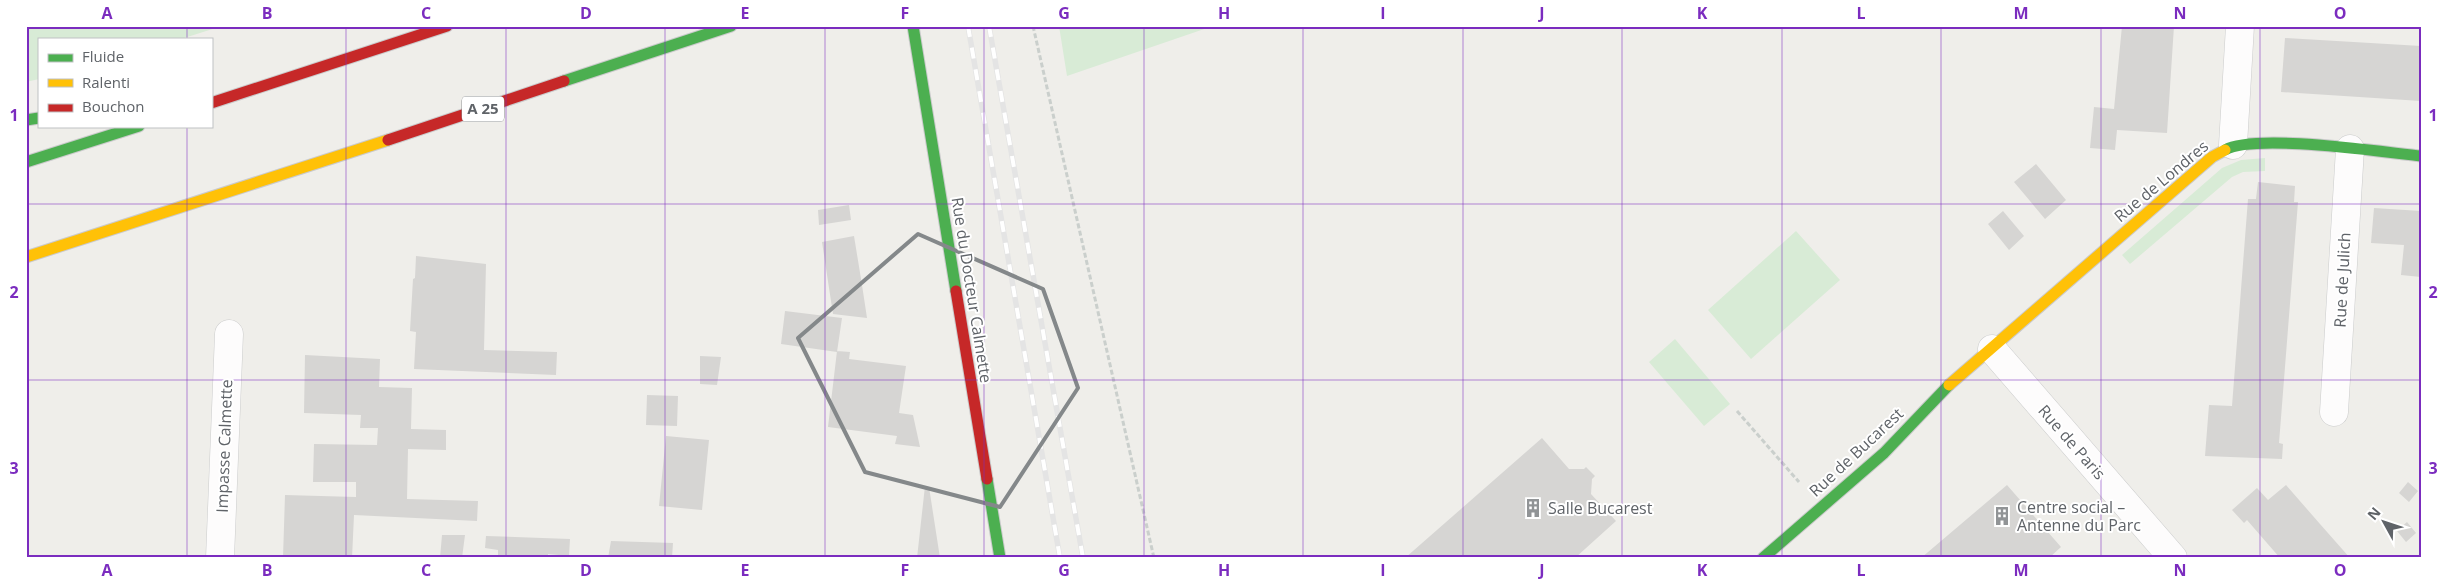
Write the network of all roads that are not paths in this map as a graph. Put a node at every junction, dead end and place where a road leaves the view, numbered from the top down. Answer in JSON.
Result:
{"nodes":[{"id":1,"x":446,"y":26,"type":"edge"},
{"id":2,"x":731,"y":26,"type":"edge"},
{"id":3,"x":913,"y":26,"type":"edge"},
{"id":4,"x":2240,"y":26,"type":"edge"},
{"id":5,"x":357,"y":56,"type":"junction"},
{"id":6,"x":260,"y":75,"type":"dead end"},
{"id":7,"x":212,"y":103,"type":"edge"},
{"id":8,"x":133,"y":128,"type":"edge"},
{"id":9,"x":2233,"y":146,"type":"junction"},
{"id":10,"x":2350,"y":149,"type":"junction"},
{"id":11,"x":2421,"y":156,"type":"edge"},
{"id":12,"x":26,"y":162,"type":"edge"},
{"id":13,"x":26,"y":257,"type":"edge"},
{"id":14,"x":229,"y":334,"type":"dead end"},
{"id":15,"x":1992,"y":348,"type":"junction"},
{"id":16,"x":2334,"y":412,"type":"dead end"},
{"id":17,"x":220,"y":558,"type":"edge"},
{"id":18,"x":1000,"y":558,"type":"edge"},
{"id":19,"x":1763,"y":558,"type":"edge"},
{"id":20,"x":2173,"y":558,"type":"edge"}],
"edges":[{"from":1,"to":5,"type":"main road"},
{"from":2,"to":13,"type":"main road","number":"A 25"},
{"from":3,"to":18,"type":"main road","name":"Rue du Docteur Calmette"},
{"from":4,"to":9,"type":"street"},
{"from":5,"to":6,"type":"main road"},
{"from":5,"to":7,"type":"main road"},
{"from":8,"to":12,"type":"main road"},
{"from":9,"to":10,"type":"main road","name":"Rue de Londres"},
{"from":9,"to":15,"type":"main road","name":"Rue de Londres"},
{"from":10,"to":11,"type":"main road","name":"Rue de Londres"},
{"from":10,"to":16,"type":"street","name":"Rue de Julich"},
{"from":14,"to":17,"type":"street","name":"Impasse Calmette"},
{"from":15,"to":19,"type":"main road","name":"Rue de Bucarest"},
{"from":15,"to":20,"type":"street","name":"Rue de Paris"}]}
